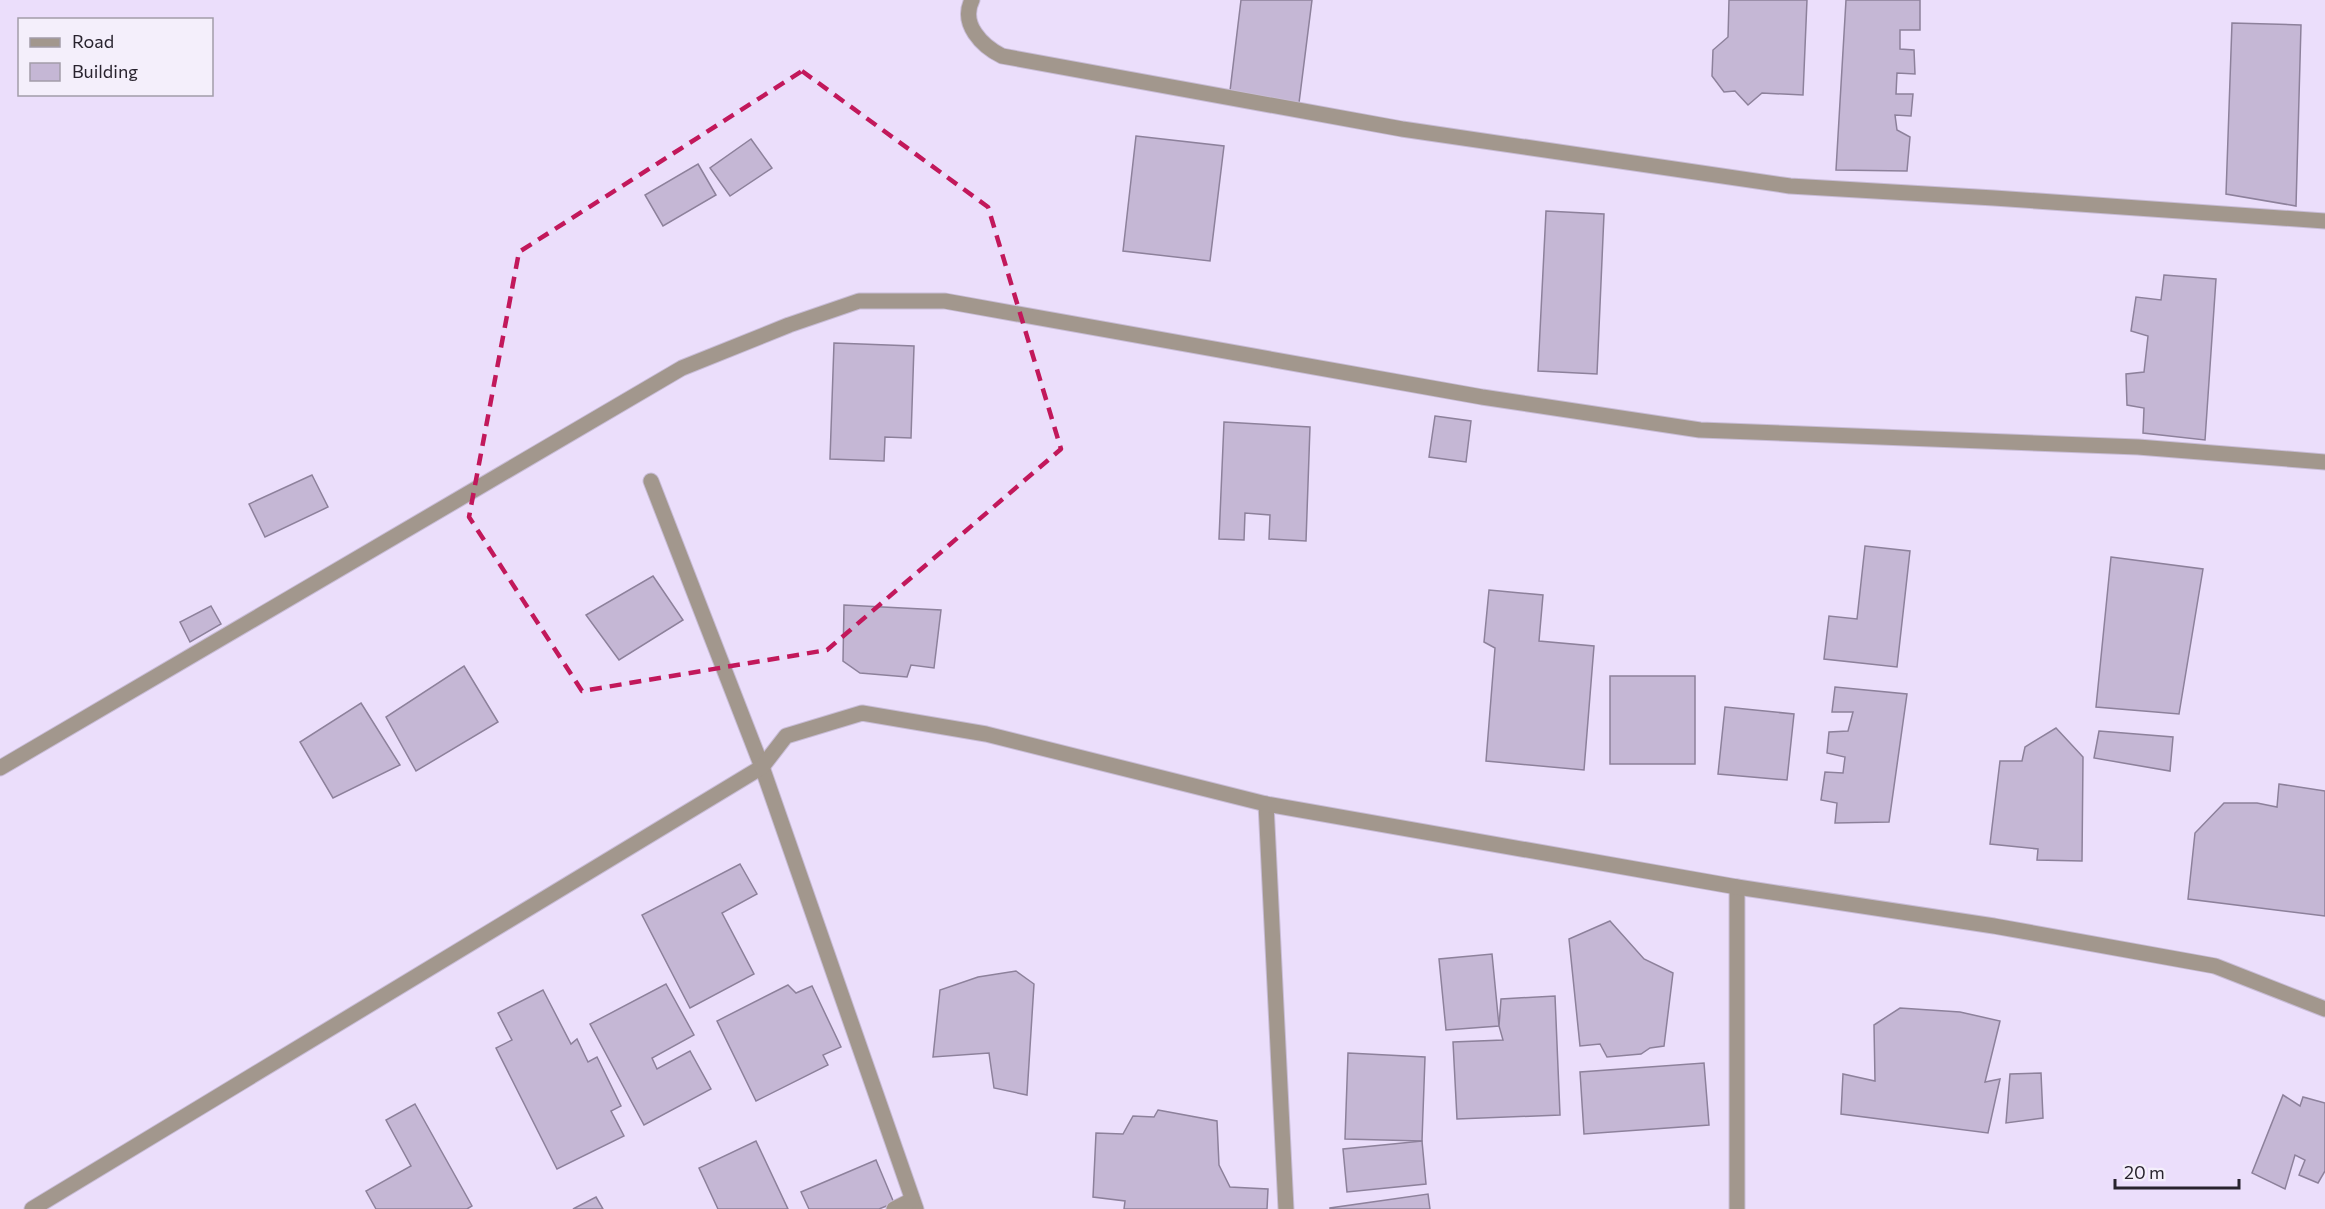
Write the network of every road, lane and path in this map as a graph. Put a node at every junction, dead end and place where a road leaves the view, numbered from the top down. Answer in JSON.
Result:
{"nodes":[{"id":1,"x":972,"y":0,"type":"edge"},
{"id":2,"x":2325,"y":222,"type":"edge"},
{"id":3,"x":2325,"y":462,"type":"edge"},
{"id":4,"x":651,"y":481,"type":"dead end"},
{"id":5,"x":762,"y":767,"type":"junction"},
{"id":6,"x":0,"y":768,"type":"edge"},
{"id":7,"x":1266,"y":804,"type":"junction"},
{"id":8,"x":1737,"y":887,"type":"junction"},
{"id":9,"x":2325,"y":1009,"type":"edge"},
{"id":10,"x":914,"y":1204,"type":"edge"},
{"id":11,"x":32,"y":1209,"type":"edge"},
{"id":12,"x":894,"y":1209,"type":"edge"},
{"id":13,"x":1286,"y":1209,"type":"edge"},
{"id":14,"x":1737,"y":1209,"type":"edge"}],
"edges":[{"from":1,"to":2,"type":"street"},
{"from":3,"to":6,"type":"street"},
{"from":4,"to":5,"type":"street"},
{"from":5,"to":7,"type":"street"},
{"from":5,"to":10,"type":"street"},
{"from":5,"to":11,"type":"street"},
{"from":7,"to":8,"type":"street"},
{"from":7,"to":13,"type":"street"},
{"from":8,"to":9,"type":"street"},
{"from":8,"to":14,"type":"street"},
{"from":10,"to":12,"type":"street"}]}
